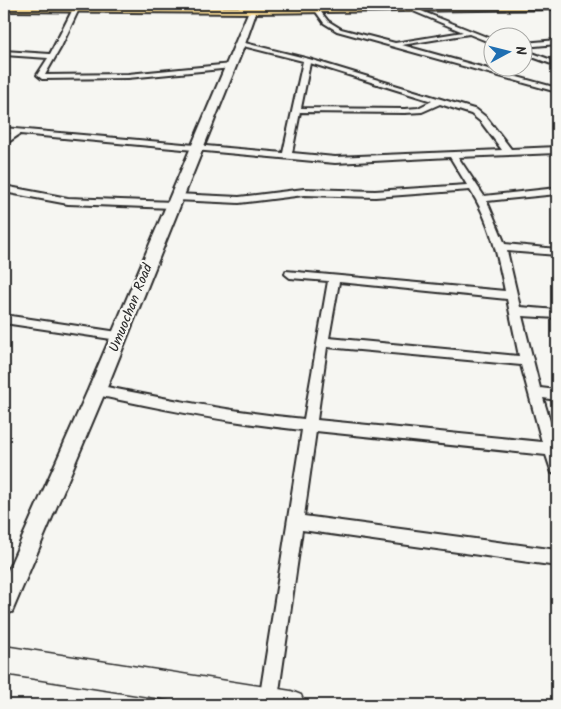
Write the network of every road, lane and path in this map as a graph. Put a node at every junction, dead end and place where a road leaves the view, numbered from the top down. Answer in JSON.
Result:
{"nodes":[{"id":1,"x":557,"y":6,"type":"edge"},
{"id":2,"x":5,"y":8,"type":"edge"},
{"id":3,"x":409,"y":8,"type":"junction"},
{"id":4,"x":76,"y":9,"type":"junction"},
{"id":5,"x":317,"y":9,"type":"junction"},
{"id":6,"x":253,"y":10,"type":"junction"},
{"id":7,"x":468,"y":33,"type":"junction"},
{"id":8,"x":484,"y":39,"type":"edge"},
{"id":9,"x":557,"y":42,"type":"edge"},
{"id":10,"x":241,"y":44,"type":"junction"},
{"id":11,"x":534,"y":44,"type":"edge"},
{"id":12,"x":393,"y":45,"type":"junction"},
{"id":13,"x":4,"y":53,"type":"edge"},
{"id":14,"x":53,"y":56,"type":"junction"},
{"id":15,"x":534,"y":56,"type":"edge"},
{"id":16,"x":307,"y":60,"type":"junction"},
{"id":17,"x":557,"y":64,"type":"edge"},
{"id":18,"x":232,"y":66,"type":"junction"},
{"id":19,"x":557,"y":89,"type":"edge"},
{"id":20,"x":440,"y":101,"type":"junction"},
{"id":21,"x":296,"y":110,"type":"junction"},
{"id":22,"x":4,"y":130,"type":"edge"},
{"id":23,"x":18,"y":131,"type":"junction"},
{"id":24,"x":4,"y":143,"type":"edge"},
{"id":25,"x":198,"y":146,"type":"junction"},
{"id":26,"x":557,"y":150,"type":"edge"},
{"id":27,"x":509,"y":152,"type":"junction"},
{"id":28,"x":287,"y":155,"type":"junction"},
{"id":29,"x":453,"y":156,"type":"junction"},
{"id":30,"x":473,"y":187,"type":"junction"},
{"id":31,"x":4,"y":189,"type":"edge"},
{"id":32,"x":557,"y":191,"type":"edge"},
{"id":33,"x":481,"y":199,"type":"junction"},
{"id":34,"x":175,"y":201,"type":"junction"},
{"id":35,"x":501,"y":247,"type":"junction"},
{"id":36,"x":557,"y":252,"type":"edge"},
{"id":37,"x":290,"y":274,"type":"dead end"},
{"id":38,"x":334,"y":278,"type":"junction"},
{"id":39,"x":512,"y":296,"type":"junction"},
{"id":40,"x":515,"y":310,"type":"junction"},
{"id":41,"x":557,"y":314,"type":"edge"},
{"id":42,"x":4,"y":319,"type":"edge"},
{"id":43,"x":118,"y":336,"type":"junction"},
{"id":44,"x":322,"y":342,"type":"junction"},
{"id":45,"x":526,"y":361,"type":"junction"},
{"id":46,"x":97,"y":390,"type":"junction"},
{"id":47,"x":535,"y":392,"type":"junction"},
{"id":48,"x":557,"y":395,"type":"edge"},
{"id":49,"x":309,"y":426,"type":"junction"},
{"id":50,"x":551,"y":449,"type":"junction"},
{"id":51,"x":557,"y":468,"type":"edge"},
{"id":52,"x":296,"y":522,"type":"junction"},
{"id":53,"x":557,"y":558,"type":"edge"},
{"id":54,"x":4,"y":604,"type":"edge"},
{"id":55,"x":4,"y":660,"type":"edge"},
{"id":56,"x":280,"y":703,"type":"edge"}],
"edges":[{"from":1,"to":3,"type":"highway"},
{"from":2,"to":4,"type":"highway"},
{"from":3,"to":5,"type":"highway"},
{"from":3,"to":7,"type":"street"},
{"from":4,"to":6,"type":"highway"},
{"from":4,"to":14,"type":"street"},
{"from":5,"to":6,"type":"highway"},
{"from":5,"to":12,"type":"street"},
{"from":6,"to":10,"type":"street","name":"Umuochan Road"},
{"from":7,"to":8,"type":"street"},
{"from":7,"to":12,"type":"street"},
{"from":9,"to":11,"type":"street"},
{"from":10,"to":16,"type":"street"},
{"from":10,"to":18,"type":"street","name":"Umuochan Road"},
{"from":12,"to":19,"type":"street"},
{"from":13,"to":14,"type":"street"},
{"from":14,"to":18,"type":"street"},
{"from":15,"to":17,"type":"street"},
{"from":16,"to":20,"type":"street"},
{"from":16,"to":21,"type":"street"},
{"from":18,"to":25,"type":"street","name":"Umuochan Road"},
{"from":20,"to":21,"type":"street"},
{"from":20,"to":27,"type":"street"},
{"from":21,"to":28,"type":"street"},
{"from":22,"to":23,"type":"street"},
{"from":23,"to":24,"type":"street"},
{"from":23,"to":25,"type":"street"},
{"from":25,"to":28,"type":"street"},
{"from":25,"to":34,"type":"street","name":"Umuochan Road"},
{"from":26,"to":27,"type":"street"},
{"from":27,"to":29,"type":"street"},
{"from":28,"to":29,"type":"street"},
{"from":29,"to":30,"type":"street"},
{"from":30,"to":33,"type":"street"},
{"from":30,"to":34,"type":"street"},
{"from":31,"to":34,"type":"street"},
{"from":32,"to":33,"type":"street"},
{"from":33,"to":35,"type":"street"},
{"from":34,"to":43,"type":"street","name":"Umuochan Road"},
{"from":35,"to":36,"type":"street"},
{"from":35,"to":39,"type":"street"},
{"from":37,"to":38,"type":"street"},
{"from":38,"to":39,"type":"street"},
{"from":38,"to":44,"type":"street"},
{"from":39,"to":40,"type":"street"},
{"from":40,"to":41,"type":"street"},
{"from":40,"to":45,"type":"street"},
{"from":42,"to":43,"type":"street"},
{"from":43,"to":46,"type":"street","name":"Umuochan Road"},
{"from":44,"to":45,"type":"street"},
{"from":44,"to":49,"type":"street"},
{"from":45,"to":47,"type":"street"},
{"from":46,"to":49,"type":"street"},
{"from":46,"to":54,"type":"street","name":"Umuochan Road"},
{"from":47,"to":48,"type":"street"},
{"from":47,"to":50,"type":"street"},
{"from":49,"to":50,"type":"street"},
{"from":49,"to":52,"type":"street"},
{"from":50,"to":51,"type":"street"},
{"from":52,"to":53,"type":"street"},
{"from":52,"to":56,"type":"street"},
{"from":55,"to":56,"type":"main road"}]}
